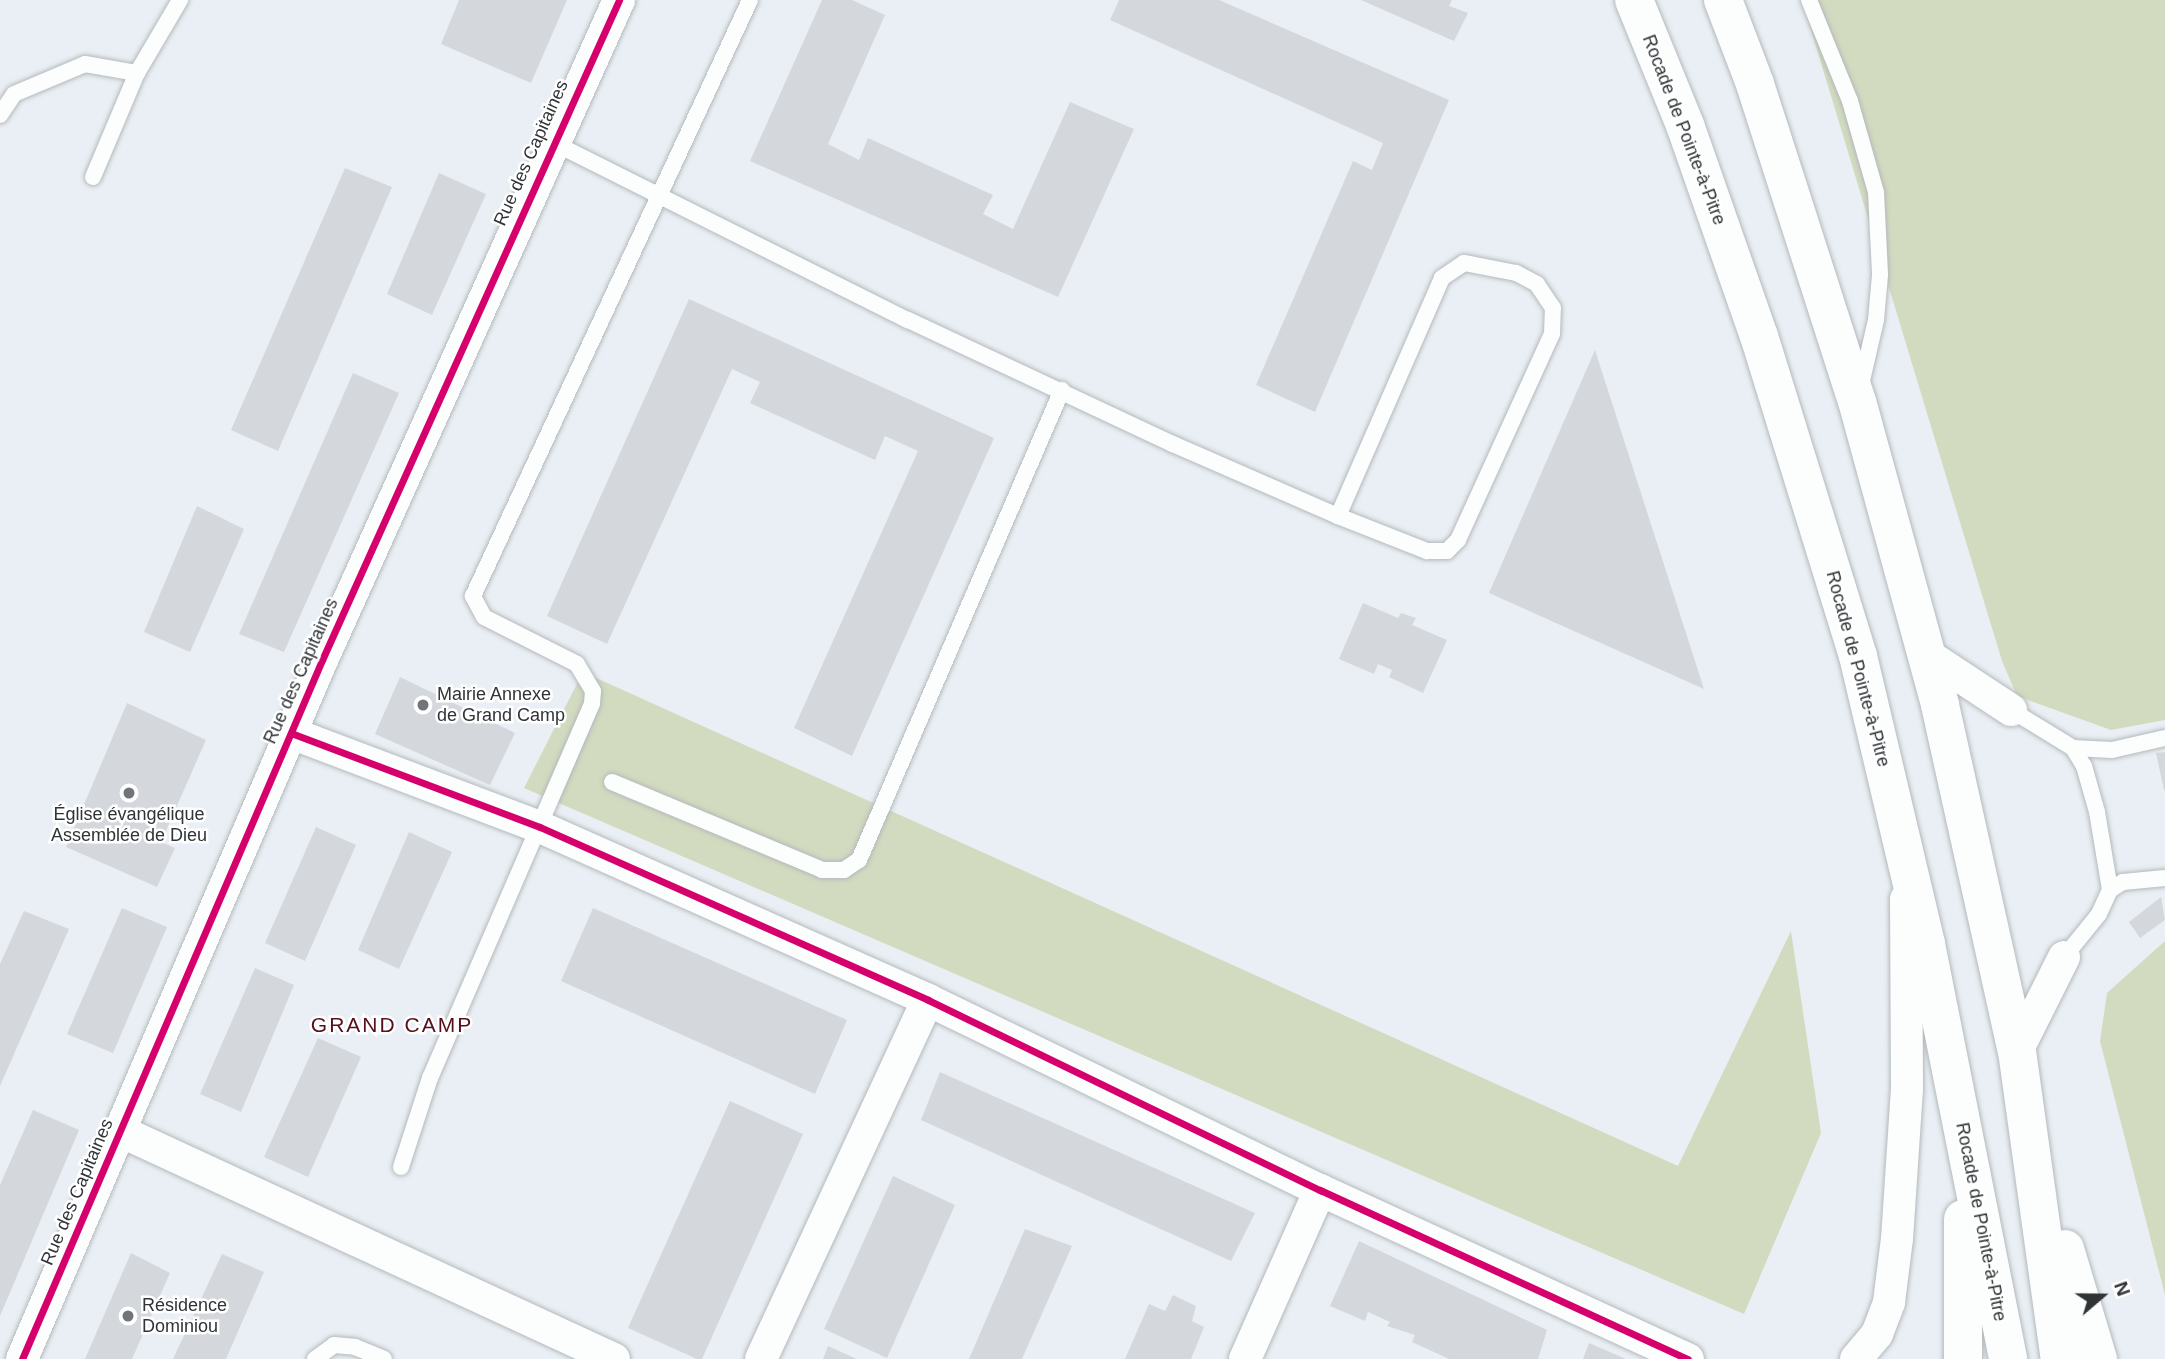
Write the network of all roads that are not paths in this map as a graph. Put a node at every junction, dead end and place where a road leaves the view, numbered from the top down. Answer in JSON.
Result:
{"nodes":[{"id":1,"x":180,"y":0,"type":"edge"},
{"id":2,"x":618,"y":0,"type":"edge"},
{"id":3,"x":750,"y":0,"type":"edge"},
{"id":4,"x":1634,"y":0,"type":"edge"},
{"id":5,"x":1723,"y":0,"type":"edge"},
{"id":6,"x":1809,"y":0,"type":"edge"},
{"id":7,"x":136,"y":73,"type":"junction"},
{"id":8,"x":0,"y":115,"type":"edge"},
{"id":9,"x":552,"y":142,"type":"junction"},
{"id":10,"x":93,"y":177,"type":"dead end"},
{"id":11,"x":661,"y":196,"type":"junction"},
{"id":12,"x":1062,"y":390,"type":"junction"},
{"id":13,"x":1857,"y":401,"type":"junction"},
{"id":14,"x":1338,"y":516,"type":"junction"},
{"id":15,"x":1926,"y":654,"type":"junction"},
{"id":16,"x":2011,"y":710,"type":"joint"},
{"id":17,"x":290,"y":733,"type":"junction"},
{"id":18,"x":2165,"y":738,"type":"edge"},
{"id":19,"x":2073,"y":748,"type":"junction"},
{"id":20,"x":612,"y":782,"type":"dead end"},
{"id":21,"x":540,"y":827,"type":"junction"},
{"id":22,"x":1905,"y":856,"type":"junction"},
{"id":23,"x":2165,"y":878,"type":"edge"},
{"id":24,"x":2110,"y":890,"type":"junction"},
{"id":25,"x":2064,"y":957,"type":"joint"},
{"id":26,"x":928,"y":1000,"type":"junction"},
{"id":27,"x":2017,"y":1051,"type":"junction"},
{"id":28,"x":1961,"y":1119,"type":"junction"},
{"id":29,"x":120,"y":1131,"type":"junction"},
{"id":30,"x":2033,"y":1143,"type":"junction"},
{"id":31,"x":401,"y":1167,"type":"dead end"},
{"id":32,"x":1320,"y":1190,"type":"junction"},
{"id":33,"x":22,"y":1359,"type":"edge"},
{"id":34,"x":315,"y":1359,"type":"edge"},
{"id":35,"x":384,"y":1359,"type":"edge"},
{"id":36,"x":614,"y":1359,"type":"edge"},
{"id":37,"x":761,"y":1359,"type":"edge"},
{"id":38,"x":1245,"y":1359,"type":"edge"},
{"id":39,"x":1688,"y":1359,"type":"edge"},
{"id":40,"x":1856,"y":1359,"type":"edge"},
{"id":41,"x":1963,"y":1359,"type":"edge"},
{"id":42,"x":2008,"y":1359,"type":"edge"},
{"id":43,"x":2060,"y":1359,"type":"edge"},
{"id":44,"x":2098,"y":1359,"type":"edge"}],
"edges":[{"from":1,"to":7,"type":"lane"},
{"from":2,"to":9,"type":"street","name":"Rue des Capitaines"},
{"from":3,"to":11,"type":"lane"},
{"from":4,"to":22,"type":"highway","name":"Rocade de Pointe-à-Pitre"},
{"from":5,"to":13,"type":"highway"},
{"from":6,"to":13,"type":"lane"},
{"from":7,"to":8,"type":"lane"},
{"from":7,"to":10,"type":"lane"},
{"from":9,"to":11,"type":"lane"},
{"from":9,"to":17,"type":"street","name":"Rue des Capitaines"},
{"from":11,"to":12,"type":"lane"},
{"from":11,"to":21,"type":"lane"},
{"from":12,"to":14,"type":"lane"},
{"from":12,"to":20,"type":"lane"},
{"from":13,"to":15,"type":"highway"},
{"from":14,"to":14,"type":"lane"},
{"from":15,"to":16,"type":"street"},
{"from":15,"to":27,"type":"highway"},
{"from":16,"to":19,"type":"lane"},
{"from":17,"to":21,"type":"street"},
{"from":17,"to":29,"type":"street","name":"Rue des Capitaines"},
{"from":18,"to":19,"type":"lane"},
{"from":19,"to":24,"type":"lane"},
{"from":21,"to":26,"type":"street"},
{"from":21,"to":31,"type":"lane"},
{"from":22,"to":28,"type":"highway","name":"Rocade de Pointe-à-Pitre"},
{"from":22,"to":40,"type":"street"},
{"from":23,"to":24,"type":"lane"},
{"from":24,"to":25,"type":"lane"},
{"from":25,"to":27,"type":"street"},
{"from":26,"to":32,"type":"street"},
{"from":26,"to":37,"type":"street"},
{"from":27,"to":30,"type":"highway"},
{"from":28,"to":41,"type":"highway"},
{"from":28,"to":42,"type":"highway","name":"Rocade de Pointe-à-Pitre"},
{"from":29,"to":33,"type":"street","name":"Rue des Capitaines"},
{"from":29,"to":36,"type":"street"},
{"from":30,"to":43,"type":"highway"},
{"from":30,"to":44,"type":"highway"},
{"from":32,"to":38,"type":"street"},
{"from":32,"to":39,"type":"street"},
{"from":34,"to":35,"type":"lane"}]}
